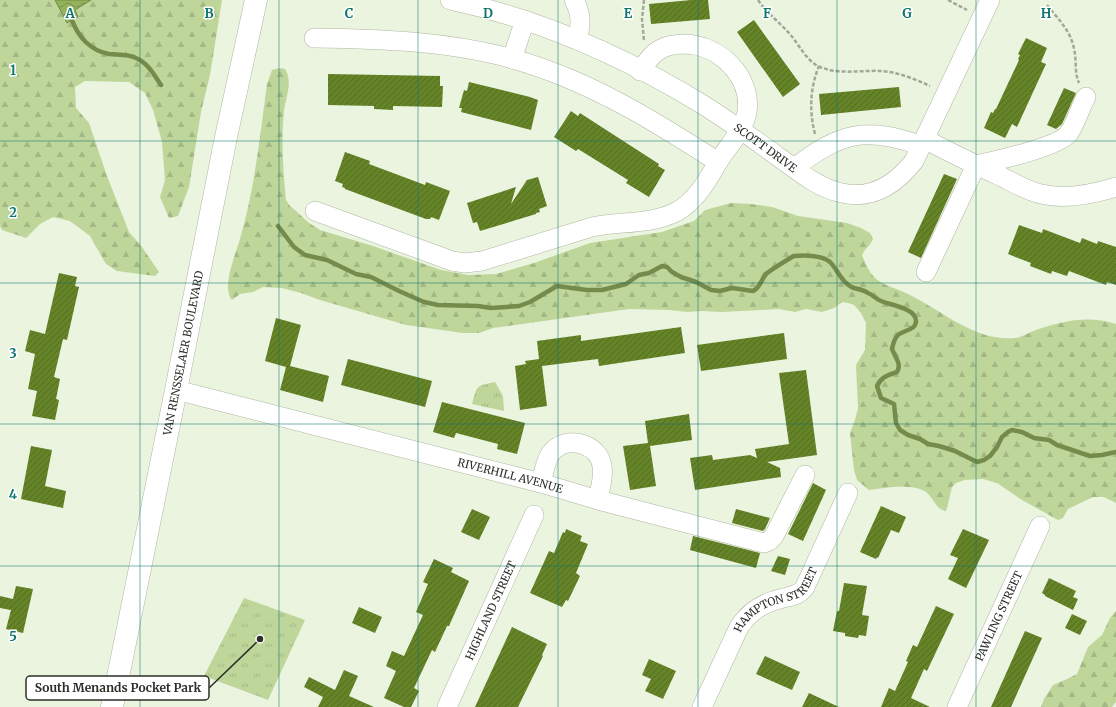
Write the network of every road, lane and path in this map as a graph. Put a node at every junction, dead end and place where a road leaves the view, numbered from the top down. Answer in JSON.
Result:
{"nodes":[{"id":1,"x":256,"y":0,"type":"edge"},
{"id":2,"x":574,"y":0,"type":"edge"},
{"id":3,"x":644,"y":0,"type":"edge"},
{"id":4,"x":758,"y":0,"type":"edge"},
{"id":5,"x":948,"y":0,"type":"edge"},
{"id":6,"x":990,"y":0,"type":"edge"},
{"id":7,"x":462,"y":1,"type":"edge"},
{"id":8,"x":1047,"y":5,"type":"dead end"},
{"id":9,"x":982,"y":17,"type":"junction"},
{"id":10,"x":524,"y":20,"type":"junction"},
{"id":11,"x":314,"y":38,"type":"dead end"},
{"id":12,"x":577,"y":40,"type":"junction"},
{"id":13,"x":654,"y":54,"type":"junction"},
{"id":14,"x":512,"y":59,"type":"junction"},
{"id":15,"x":819,"y":66,"type":"junction"},
{"id":16,"x":640,"y":71,"type":"junction"},
{"id":17,"x":946,"y":94,"type":"junction"},
{"id":18,"x":1086,"y":97,"type":"joint"},
{"id":19,"x":740,"y":129,"type":"junction"},
{"id":20,"x":924,"y":142,"type":"junction"},
{"id":21,"x":820,"y":150,"type":"junction"},
{"id":22,"x":718,"y":162,"type":"junction"},
{"id":23,"x":976,"y":165,"type":"junction"},
{"id":24,"x":794,"y":168,"type":"junction"},
{"id":25,"x":1116,"y":187,"type":"edge"},
{"id":26,"x":315,"y":211,"type":"dead end"},
{"id":27,"x":926,"y":272,"type":"dead end"},
{"id":28,"x":176,"y":390,"type":"junction"},
{"id":29,"x":805,"y":475,"type":"dead end"},
{"id":30,"x":541,"y":483,"type":"junction"},
{"id":31,"x":848,"y":493,"type":"dead end"},
{"id":32,"x":598,"y":500,"type":"junction"},
{"id":33,"x":534,"y":514,"type":"dead end"},
{"id":34,"x":1040,"y":526,"type":"dead end"},
{"id":35,"x":112,"y":707,"type":"edge"},
{"id":36,"x":447,"y":707,"type":"edge"},
{"id":37,"x":702,"y":707,"type":"edge"},
{"id":38,"x":957,"y":707,"type":"edge"}],
"edges":[{"from":1,"to":28,"type":"main road","name":"VAN RENSSELAER BOULEVARD"},
{"from":2,"to":12,"type":"street"},
{"from":3,"to":13,"type":"path"},
{"from":4,"to":15,"type":"path"},
{"from":5,"to":9,"type":"path"},
{"from":6,"to":9,"type":"street","name":"SCOTT DRIVE"},
{"from":7,"to":10,"type":"street","name":"SCOTT DRIVE"},
{"from":8,"to":18,"type":"path"},
{"from":9,"to":17,"type":"street","name":"SCOTT DRIVE"},
{"from":10,"to":12,"type":"street","name":"SCOTT DRIVE"},
{"from":10,"to":14,"type":"street"},
{"from":11,"to":14,"type":"street"},
{"from":12,"to":16,"type":"street","name":"SCOTT DRIVE"},
{"from":13,"to":16,"type":"street"},
{"from":13,"to":19,"type":"street"},
{"from":14,"to":22,"type":"street"},
{"from":15,"to":17,"type":"path"},
{"from":15,"to":21,"type":"path"},
{"from":16,"to":19,"type":"street","name":"SCOTT DRIVE"},
{"from":17,"to":20,"type":"street","name":"SCOTT DRIVE"},
{"from":18,"to":23,"type":"street"},
{"from":19,"to":22,"type":"street"},
{"from":19,"to":24,"type":"street","name":"SCOTT DRIVE"},
{"from":20,"to":21,"type":"street"},
{"from":20,"to":23,"type":"street"},
{"from":20,"to":24,"type":"street","name":"SCOTT DRIVE"},
{"from":21,"to":24,"type":"street"},
{"from":22,"to":26,"type":"street"},
{"from":23,"to":25,"type":"street"},
{"from":23,"to":27,"type":"street"},
{"from":28,"to":30,"type":"street","name":"RIVERHILL AVENUE"},
{"from":28,"to":35,"type":"main road","name":"VAN RENSSELAER BOULEVARD"},
{"from":29,"to":32,"type":"street","name":"RIVERHILL AVENUE"},
{"from":30,"to":32,"type":"street","name":"RIVERHILL AVENUE"},
{"from":30,"to":32,"type":"street"},
{"from":31,"to":37,"type":"street","name":"HAMPTON STREET"},
{"from":33,"to":36,"type":"street","name":"HIGHLAND STREET"},
{"from":34,"to":38,"type":"street","name":"PAWLING STREET"}]}
